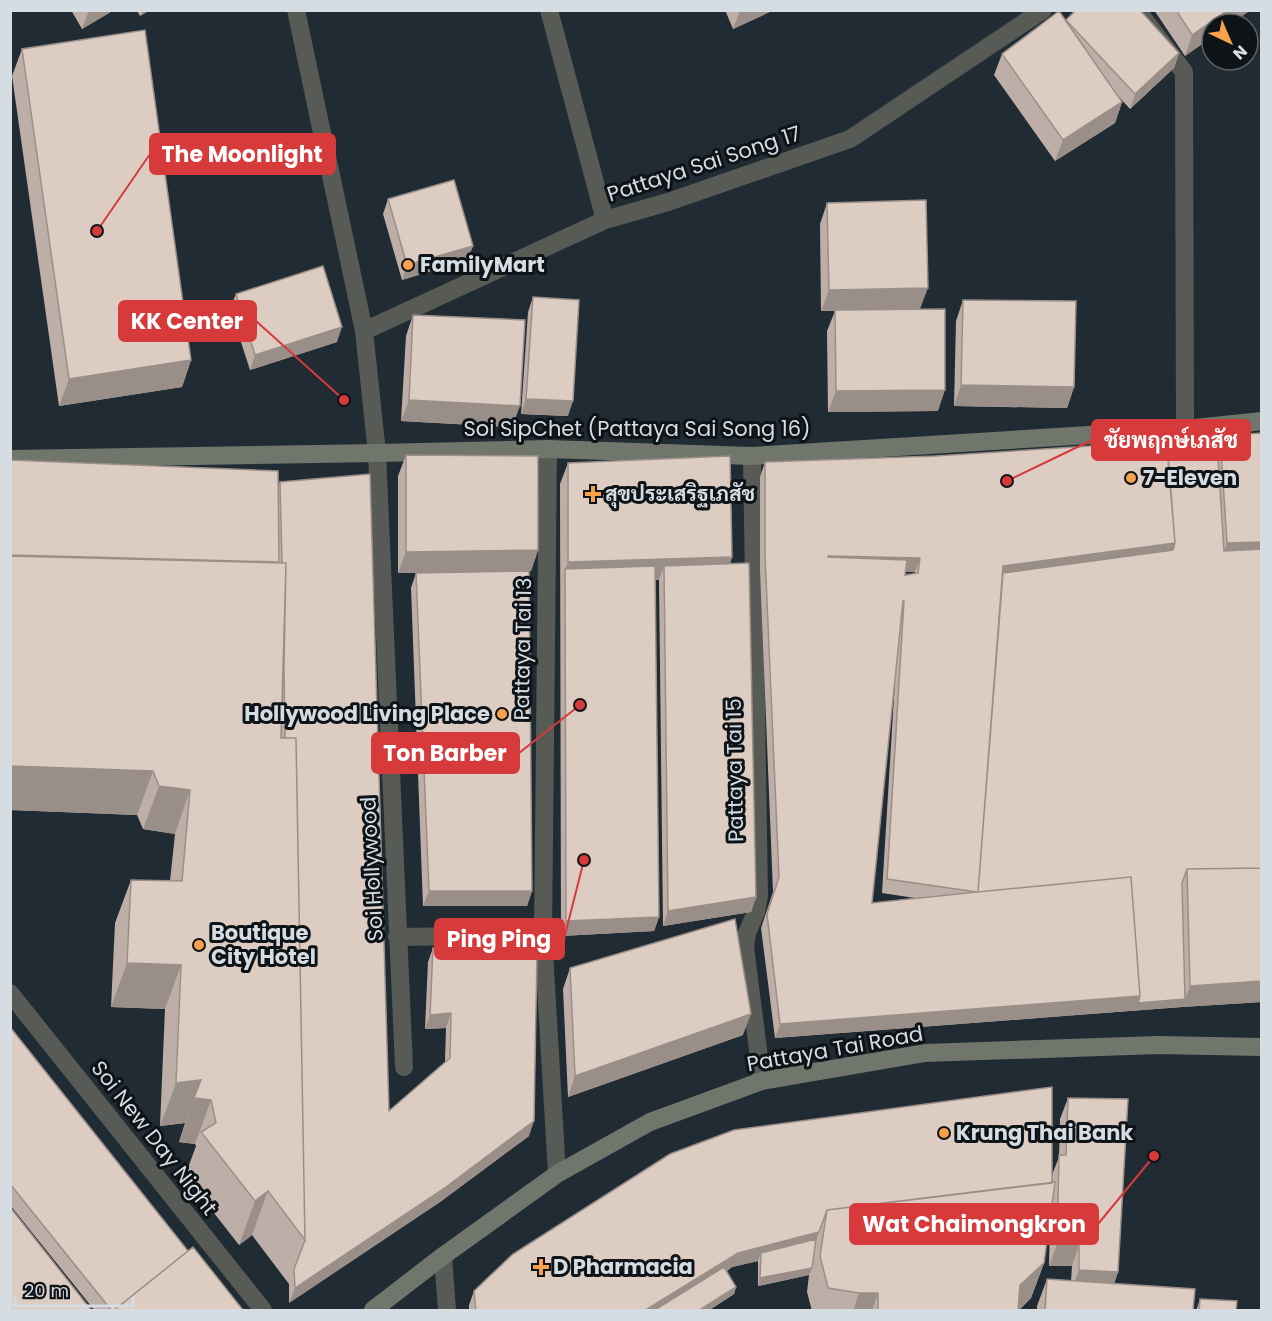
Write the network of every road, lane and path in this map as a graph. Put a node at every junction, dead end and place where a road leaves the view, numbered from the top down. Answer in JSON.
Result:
{"nodes":[{"id":1,"x":296,"y":10,"type":"edge"},
{"id":2,"x":549,"y":10,"type":"edge"},
{"id":3,"x":1043,"y":10,"type":"edge"},
{"id":4,"x":1137,"y":10,"type":"edge"},
{"id":5,"x":605,"y":220,"type":"junction"},
{"id":6,"x":364,"y":331,"type":"junction"},
{"id":7,"x":1262,"y":421,"type":"edge"},
{"id":8,"x":1185,"y":429,"type":"junction"},
{"id":9,"x":548,"y":449,"type":"junction"},
{"id":10,"x":376,"y":453,"type":"junction"},
{"id":11,"x":752,"y":456,"type":"junction"},
{"id":12,"x":10,"y":459,"type":"edge"},
{"id":13,"x":543,"y":936,"type":"junction"},
{"id":14,"x":398,"y":937,"type":"junction"},
{"id":15,"x":10,"y":993,"type":"edge"},
{"id":16,"x":1262,"y":1047,"type":"edge"},
{"id":17,"x":404,"y":1067,"type":"dead end"},
{"id":18,"x":762,"y":1081,"type":"junction"},
{"id":19,"x":557,"y":1174,"type":"junction"},
{"id":20,"x":443,"y":1256,"type":"junction"},
{"id":21,"x":263,"y":1311,"type":"edge"},
{"id":22,"x":373,"y":1311,"type":"edge"},
{"id":23,"x":447,"y":1311,"type":"edge"}],
"edges":[{"from":1,"to":6,"type":"street","name":"Soi Hollywood"},
{"from":2,"to":5,"type":"street"},
{"from":3,"to":5,"type":"street","name":"Pattaya Sai Song 17"},
{"from":4,"to":8,"type":"street"},
{"from":5,"to":6,"type":"street","name":"Pattaya Sai Song 17"},
{"from":6,"to":10,"type":"street","name":"Soi Hollywood"},
{"from":7,"to":8,"type":"street","name":"Soi SipChet (Pattaya Sai Song 16)"},
{"from":8,"to":11,"type":"street","name":"Soi SipChet (Pattaya Sai Song 16)"},
{"from":9,"to":10,"type":"street","name":"Soi SipChet (Pattaya Sai Song 16)"},
{"from":9,"to":11,"type":"street","name":"Soi SipChet (Pattaya Sai Song 16)"},
{"from":9,"to":13,"type":"street","name":"Pattaya Tai 13"},
{"from":10,"to":12,"type":"street","name":"Soi SipChet (Pattaya Sai Song 16)"},
{"from":10,"to":14,"type":"street","name":"Soi Hollywood"},
{"from":11,"to":18,"type":"street","name":"Pattaya Tai 15"},
{"from":13,"to":14,"type":"street"},
{"from":13,"to":19,"type":"street","name":"Pattaya Tai 13"},
{"from":14,"to":17,"type":"street","name":"Soi Hollywood"},
{"from":15,"to":21,"type":"street","name":"Soi New Day Night"},
{"from":16,"to":18,"type":"street","name":"Pattaya Tai Road"},
{"from":18,"to":19,"type":"street","name":"Pattaya Tai Road"},
{"from":19,"to":20,"type":"street","name":"Pattaya Tai Road"},
{"from":20,"to":22,"type":"street","name":"Pattaya Tai Road"},
{"from":20,"to":23,"type":"street"}]}
